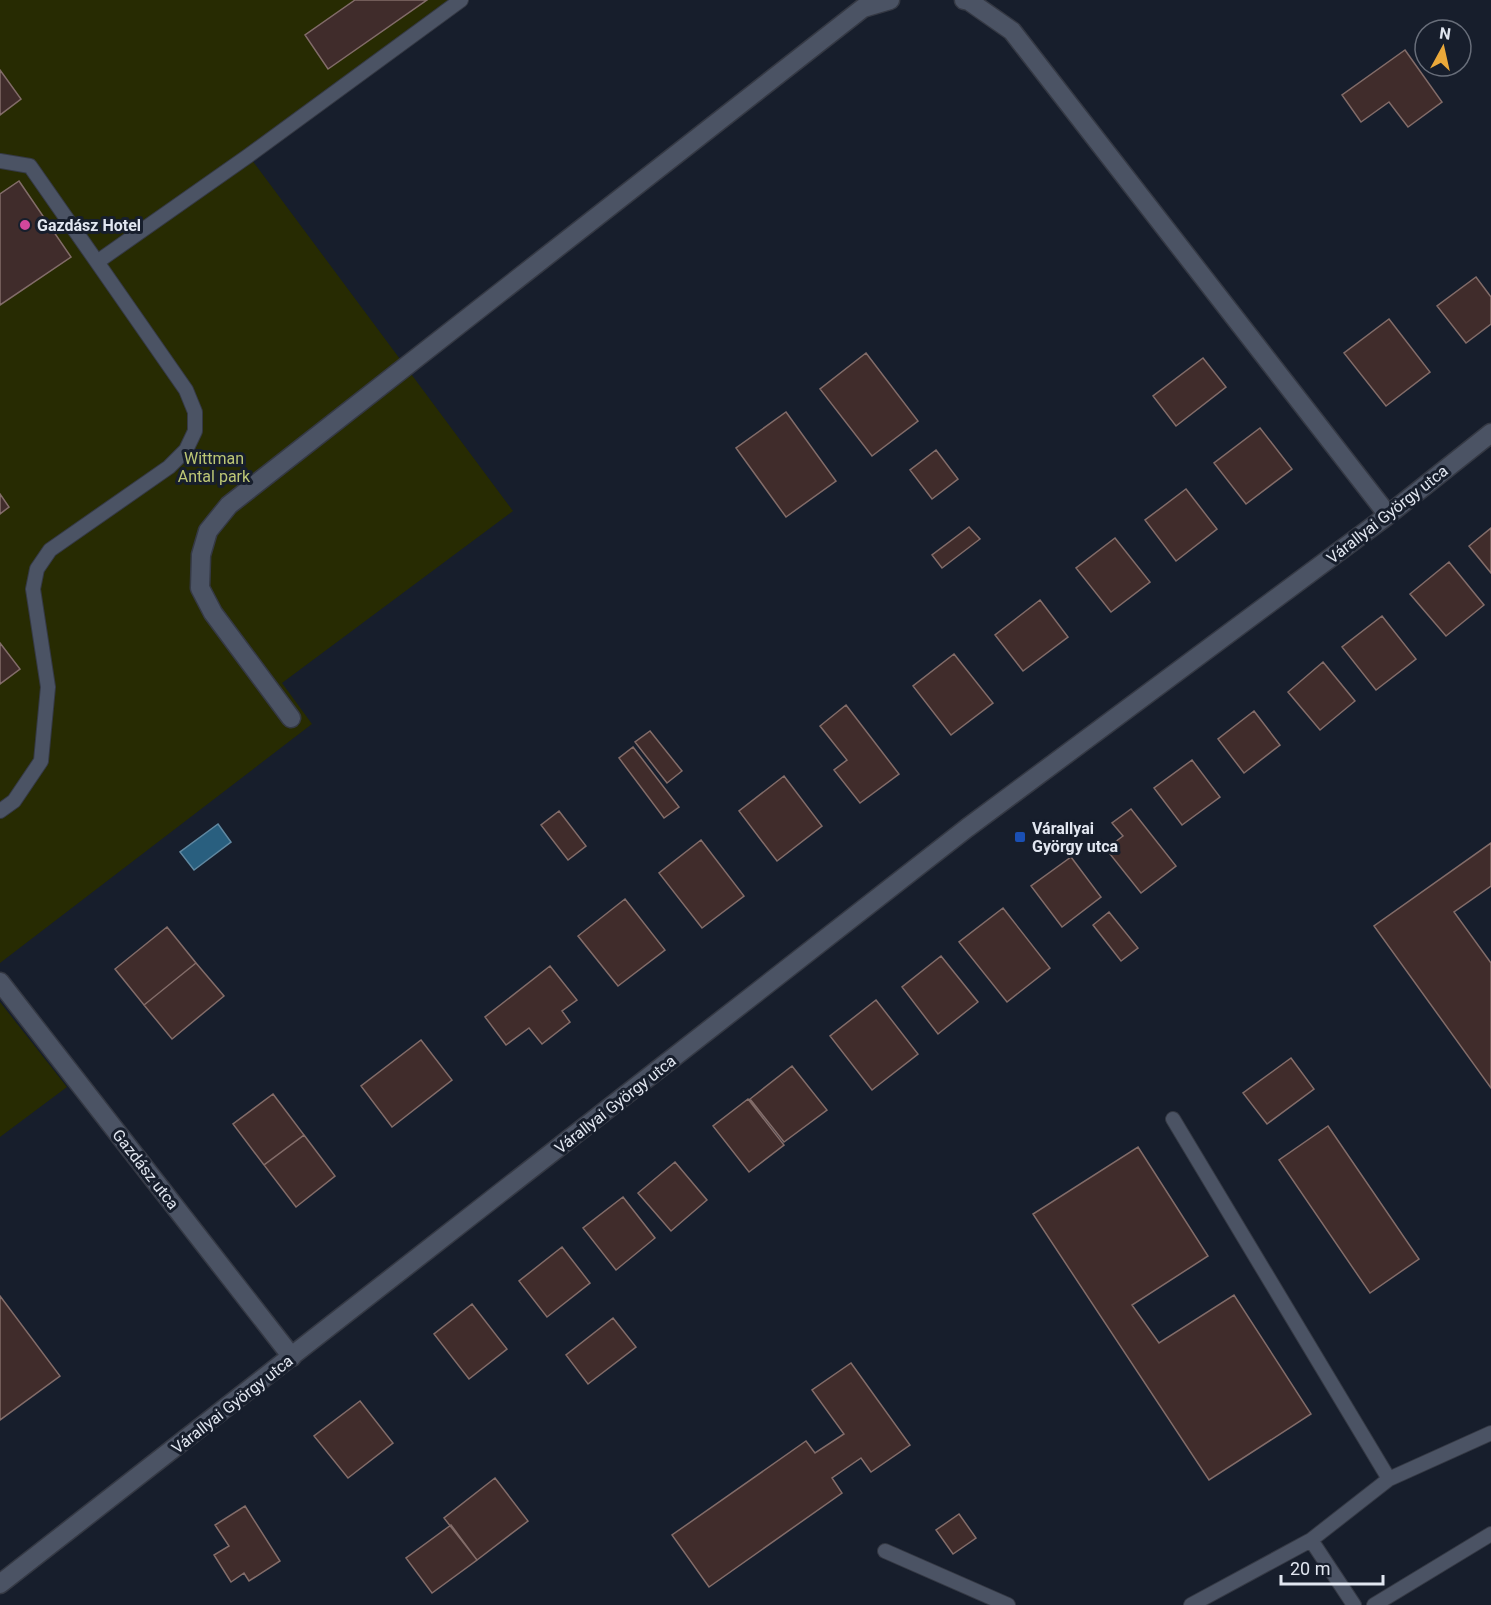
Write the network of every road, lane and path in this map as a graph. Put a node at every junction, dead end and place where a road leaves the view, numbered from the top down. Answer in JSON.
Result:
{"nodes":[{"id":1,"x":461,"y":0,"type":"edge"},
{"id":2,"x":890,"y":0,"type":"edge"},
{"id":3,"x":964,"y":0,"type":"edge"},
{"id":4,"x":0,"y":161,"type":"edge"},
{"id":5,"x":97,"y":262,"type":"junction"},
{"id":6,"x":1491,"y":433,"type":"edge"},
{"id":7,"x":1388,"y":515,"type":"junction"},
{"id":8,"x":291,"y":718,"type":"dead end"},
{"id":9,"x":0,"y":811,"type":"edge"},
{"id":10,"x":0,"y":982,"type":"edge"},
{"id":11,"x":1173,"y":1119,"type":"dead end"},
{"id":12,"x":292,"y":1357,"type":"junction"},
{"id":13,"x":1491,"y":1433,"type":"edge"},
{"id":14,"x":1389,"y":1479,"type":"junction"},
{"id":15,"x":1491,"y":1534,"type":"edge"},
{"id":16,"x":1311,"y":1540,"type":"junction"},
{"id":17,"x":885,"y":1551,"type":"dead end"},
{"id":18,"x":0,"y":1584,"type":"edge"},
{"id":19,"x":1008,"y":1605,"type":"edge"},
{"id":20,"x":1191,"y":1605,"type":"edge"},
{"id":21,"x":1353,"y":1605,"type":"edge"},
{"id":22,"x":1374,"y":1605,"type":"edge"}],
"edges":[{"from":1,"to":5,"type":"lane"},
{"from":2,"to":8,"type":"street"},
{"from":3,"to":7,"type":"street"},
{"from":4,"to":5,"type":"lane"},
{"from":5,"to":9,"type":"lane"},
{"from":6,"to":7,"type":"street","name":"Várallyai György utca"},
{"from":7,"to":12,"type":"street","name":"Várallyai György utca"},
{"from":10,"to":12,"type":"street","name":"Gazdász utca"},
{"from":11,"to":14,"type":"lane"},
{"from":12,"to":18,"type":"street","name":"Várallyai György utca"},
{"from":13,"to":14,"type":"lane"},
{"from":14,"to":16,"type":"lane"},
{"from":15,"to":22,"type":"lane"},
{"from":16,"to":20,"type":"lane"},
{"from":16,"to":21,"type":"lane"},
{"from":17,"to":19,"type":"lane"}]}
